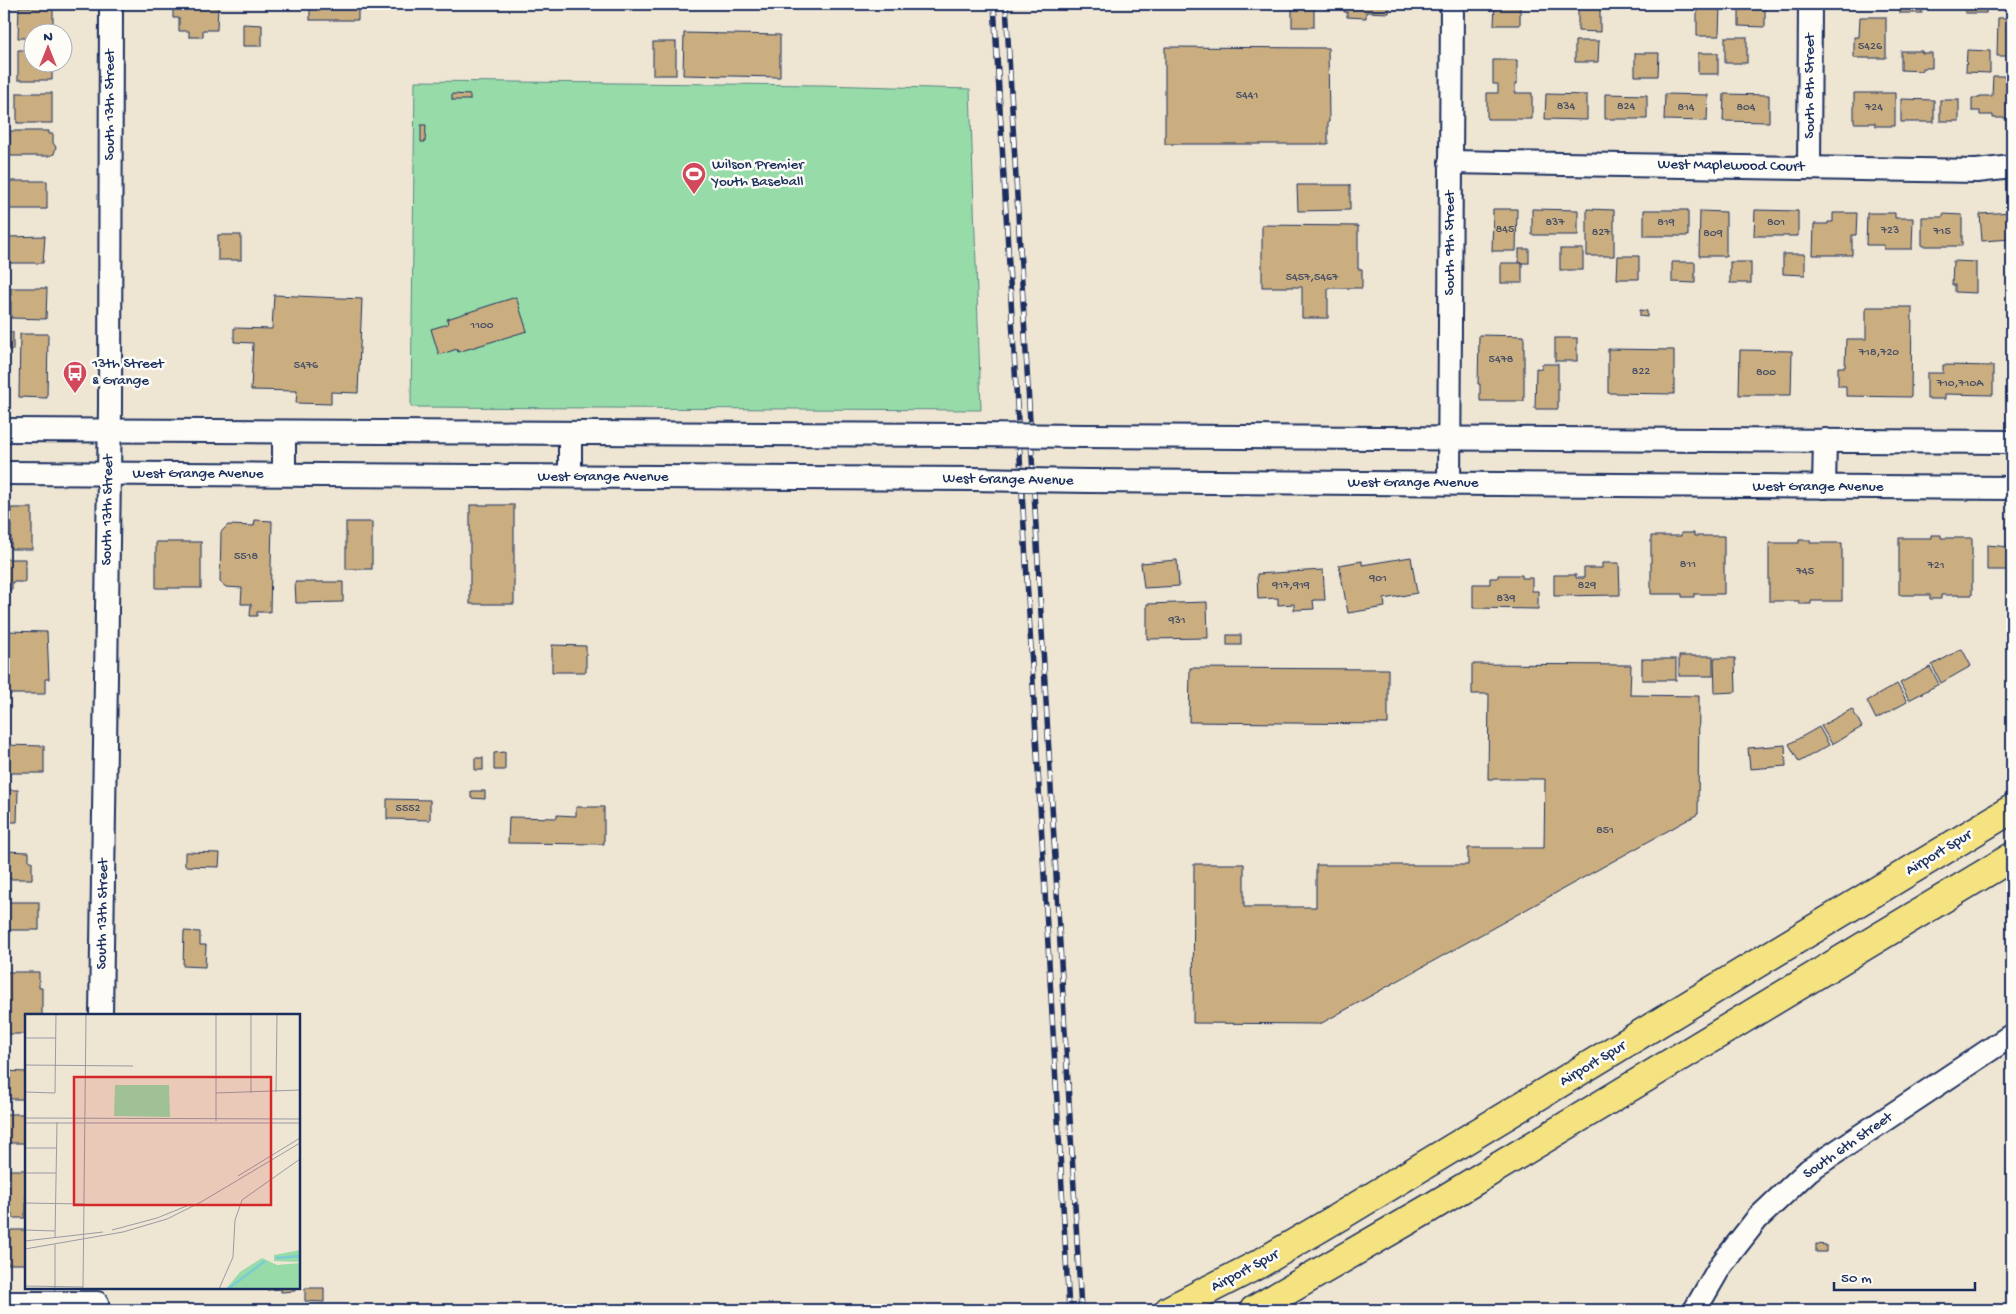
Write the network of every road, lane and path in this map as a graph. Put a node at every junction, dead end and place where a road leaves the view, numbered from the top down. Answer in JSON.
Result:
{"nodes":[{"id":1,"x":111,"y":4,"type":"edge"},
{"id":2,"x":1452,"y":4,"type":"edge"},
{"id":3,"x":1810,"y":4,"type":"edge"},
{"id":4,"x":1450,"y":162,"type":"junction"},
{"id":5,"x":2012,"y":167,"type":"edge"},
{"id":6,"x":1809,"y":168,"type":"junction"},
{"id":7,"x":4,"y":430,"type":"edge"},
{"id":8,"x":110,"y":431,"type":"junction"},
{"id":9,"x":284,"y":432,"type":"junction"},
{"id":10,"x":570,"y":433,"type":"junction"},
{"id":11,"x":1450,"y":439,"type":"junction"},
{"id":12,"x":1825,"y":440,"type":"junction"},
{"id":13,"x":2012,"y":442,"type":"edge"},
{"id":14,"x":4,"y":473,"type":"edge"},
{"id":15,"x":109,"y":473,"type":"junction"},
{"id":16,"x":284,"y":474,"type":"junction"},
{"id":17,"x":570,"y":476,"type":"junction"},
{"id":18,"x":1449,"y":483,"type":"junction"},
{"id":19,"x":1824,"y":487,"type":"junction"},
{"id":20,"x":2012,"y":488,"type":"edge"},
{"id":21,"x":2012,"y":808,"type":"edge"},
{"id":22,"x":2012,"y":857,"type":"edge"},
{"id":23,"x":101,"y":1014,"type":"edge"},
{"id":24,"x":2012,"y":1035,"type":"edge"},
{"id":25,"x":97,"y":1300,"type":"edge"},
{"id":26,"x":4,"y":1303,"type":"edge"},
{"id":27,"x":1168,"y":1310,"type":"edge"},
{"id":28,"x":1254,"y":1310,"type":"edge"},
{"id":29,"x":1695,"y":1310,"type":"edge"}],
"edges":[{"from":1,"to":8,"type":"street","name":"South 13th Street"},
{"from":2,"to":4,"type":"street","name":"South 9th Street"},
{"from":3,"to":6,"type":"street","name":"South 8th Street"},
{"from":4,"to":6,"type":"street","name":"West Maplewood Court"},
{"from":4,"to":11,"type":"street","name":"South 9th Street"},
{"from":5,"to":6,"type":"street","name":"West Maplewood Court"},
{"from":7,"to":8,"type":"street"},
{"from":8,"to":9,"type":"street"},
{"from":8,"to":15,"type":"street","name":"South 13th Street"},
{"from":9,"to":10,"type":"street"},
{"from":9,"to":16,"type":"street"},
{"from":10,"to":11,"type":"street","bridge":true},
{"from":10,"to":17,"type":"street"},
{"from":11,"to":12,"type":"street"},
{"from":11,"to":18,"type":"street","name":"South 9th Street"},
{"from":12,"to":13,"type":"street"},
{"from":12,"to":19,"type":"street"},
{"from":14,"to":15,"type":"street","name":"West Grange Avenue"},
{"from":15,"to":16,"type":"street","name":"West Grange Avenue"},
{"from":15,"to":23,"type":"street","name":"South 13th Street"},
{"from":16,"to":17,"type":"street","name":"West Grange Avenue"},
{"from":17,"to":18,"type":"street","name":"West Grange Avenue","bridge":true},
{"from":18,"to":19,"type":"street","name":"West Grange Avenue"},
{"from":19,"to":20,"type":"street","name":"West Grange Avenue"},
{"from":21,"to":27,"type":"highway","name":"Airport Spur"},
{"from":22,"to":28,"type":"highway"},
{"from":24,"to":29,"type":"street","name":"South 6th Street"},
{"from":25,"to":26,"type":"street"}]}
